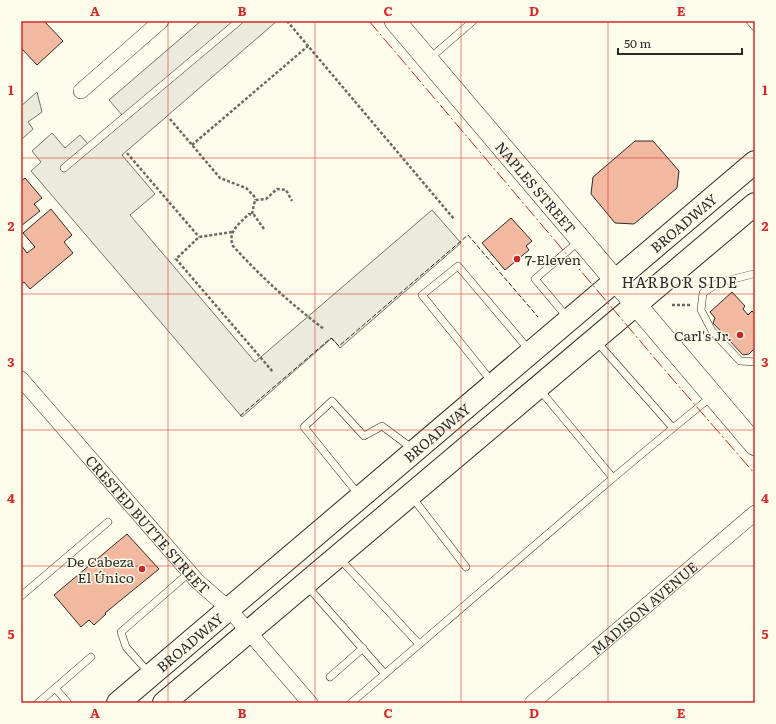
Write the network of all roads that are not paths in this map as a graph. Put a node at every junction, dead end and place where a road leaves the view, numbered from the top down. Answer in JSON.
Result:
{"nodes":[{"id":1,"x":161,"y":21,"type":"edge"},
{"id":2,"x":239,"y":21,"type":"edge"},
{"id":3,"x":395,"y":21,"type":"edge"},
{"id":4,"x":473,"y":21,"type":"edge"},
{"id":5,"x":750,"y":21,"type":"edge"},
{"id":6,"x":755,"y":27,"type":"edge"},
{"id":7,"x":428,"y":60,"type":"junction"},
{"id":8,"x":81,"y":91,"type":"dead end"},
{"id":9,"x":755,"y":162,"type":"edge"},
{"id":10,"x":64,"y":168,"type":"dead end"},
{"id":11,"x":755,"y":204,"type":"edge"},
{"id":12,"x":581,"y":240,"type":"junction"},
{"id":13,"x":753,"y":274,"type":"dead end"},
{"id":14,"x":616,"y":281,"type":"junction"},
{"id":15,"x":636,"y":306,"type":"junction"},
{"id":16,"x":570,"y":320,"type":"junction"},
{"id":17,"x":596,"y":340,"type":"junction"},
{"id":18,"x":532,"y":352,"type":"junction"},
{"id":19,"x":755,"y":362,"type":"edge"},
{"id":20,"x":21,"y":379,"type":"edge"},
{"id":21,"x":494,"y":384,"type":"junction"},
{"id":22,"x":538,"y":388,"type":"junction"},
{"id":23,"x":713,"y":395,"type":"junction"},
{"id":24,"x":672,"y":428,"type":"junction"},
{"id":25,"x":755,"y":445,"type":"edge"},
{"id":26,"x":415,"y":451,"type":"junction"},
{"id":27,"x":613,"y":478,"type":"junction"},
{"id":28,"x":411,"y":495,"type":"junction"},
{"id":29,"x":361,"y":497,"type":"junction"},
{"id":30,"x":755,"y":513,"type":"edge"},
{"id":31,"x":108,"y":522,"type":"dead end"},
{"id":32,"x":338,"y":556,"type":"junction"},
{"id":33,"x":466,"y":567,"type":"dead end"},
{"id":34,"x":190,"y":572,"type":"junction"},
{"id":35,"x":306,"y":584,"type":"junction"},
{"id":36,"x":21,"y":596,"type":"edge"},
{"id":37,"x":229,"y":609,"type":"junction"},
{"id":38,"x":249,"y":631,"type":"junction"},
{"id":39,"x":420,"y":644,"type":"junction"},
{"id":40,"x":363,"y":648,"type":"junction"},
{"id":41,"x":91,"y":657,"type":"dead end"},
{"id":42,"x":385,"y":674,"type":"junction"},
{"id":43,"x":151,"y":675,"type":"junction"},
{"id":44,"x":330,"y":677,"type":"dead end"},
{"id":45,"x":55,"y":688,"type":"junction"},
{"id":46,"x":38,"y":703,"type":"edge"},
{"id":47,"x":68,"y":703,"type":"edge"},
{"id":48,"x":118,"y":703,"type":"edge"},
{"id":49,"x":164,"y":703,"type":"edge"},
{"id":50,"x":310,"y":703,"type":"edge"},
{"id":51,"x":352,"y":703,"type":"edge"},
{"id":52,"x":532,"y":703,"type":"edge"}],
"edges":[{"from":1,"to":8,"type":"street"},
{"from":2,"to":10,"type":"lane"},
{"from":3,"to":7,"type":"street","name":"NAPLES STREET"},
{"from":4,"to":7,"type":"lane"},
{"from":5,"to":6,"type":"lane"},
{"from":7,"to":12,"type":"street","name":"NAPLES STREET"},
{"from":9,"to":14,"type":"main road","name":"BROADWAY"},
{"from":11,"to":15,"type":"main road"},
{"from":12,"to":14,"type":"street","name":"NAPLES STREET"},
{"from":12,"to":16,"type":"lane"},
{"from":13,"to":19,"type":"lane"},
{"from":14,"to":15,"type":"street","name":"NAPLES STREET"},
{"from":14,"to":16,"type":"main road","name":"BROADWAY"},
{"from":15,"to":17,"type":"main road"},
{"from":15,"to":23,"type":"street","name":"NAPLES STREET"},
{"from":16,"to":18,"type":"main road","name":"BROADWAY"},
{"from":17,"to":22,"type":"main road"},
{"from":17,"to":24,"type":"lane"},
{"from":18,"to":21,"type":"main road","name":"BROADWAY"},
{"from":18,"to":21,"type":"lane"},
{"from":20,"to":34,"type":"street","name":"CRESTED BUTTE STREET"},
{"from":21,"to":26,"type":"main road","name":"BROADWAY"},
{"from":22,"to":27,"type":"lane"},
{"from":22,"to":28,"type":"main road"},
{"from":23,"to":24,"type":"lane"},
{"from":23,"to":25,"type":"street","name":"NAPLES STREET"},
{"from":24,"to":27,"type":"lane"},
{"from":26,"to":29,"type":"main road","name":"BROADWAY"},
{"from":26,"to":29,"type":"lane"},
{"from":27,"to":39,"type":"lane"},
{"from":28,"to":32,"type":"main road"},
{"from":28,"to":33,"type":"lane"},
{"from":29,"to":37,"type":"main road","name":"BROADWAY"},
{"from":30,"to":52,"type":"street","name":"MADISON AVENUE"},
{"from":31,"to":36,"type":"lane"},
{"from":32,"to":35,"type":"main road"},
{"from":32,"to":39,"type":"lane"},
{"from":34,"to":37,"type":"street","name":"CRESTED BUTTE STREET"},
{"from":34,"to":43,"type":"lane"},
{"from":35,"to":38,"type":"main road"},
{"from":35,"to":40,"type":"lane"},
{"from":37,"to":38,"type":"street","name":"CRESTED BUTTE STREET"},
{"from":37,"to":43,"type":"main road","name":"BROADWAY"},
{"from":38,"to":49,"type":"main road"},
{"from":38,"to":50,"type":"street","name":"CRESTED BUTTE STREET"},
{"from":39,"to":42,"type":"lane"},
{"from":40,"to":42,"type":"lane"},
{"from":40,"to":44,"type":"lane"},
{"from":41,"to":45,"type":"lane"},
{"from":42,"to":51,"type":"lane"},
{"from":43,"to":48,"type":"main road","name":"BROADWAY"},
{"from":45,"to":46,"type":"lane"},
{"from":45,"to":47,"type":"lane"}]}
